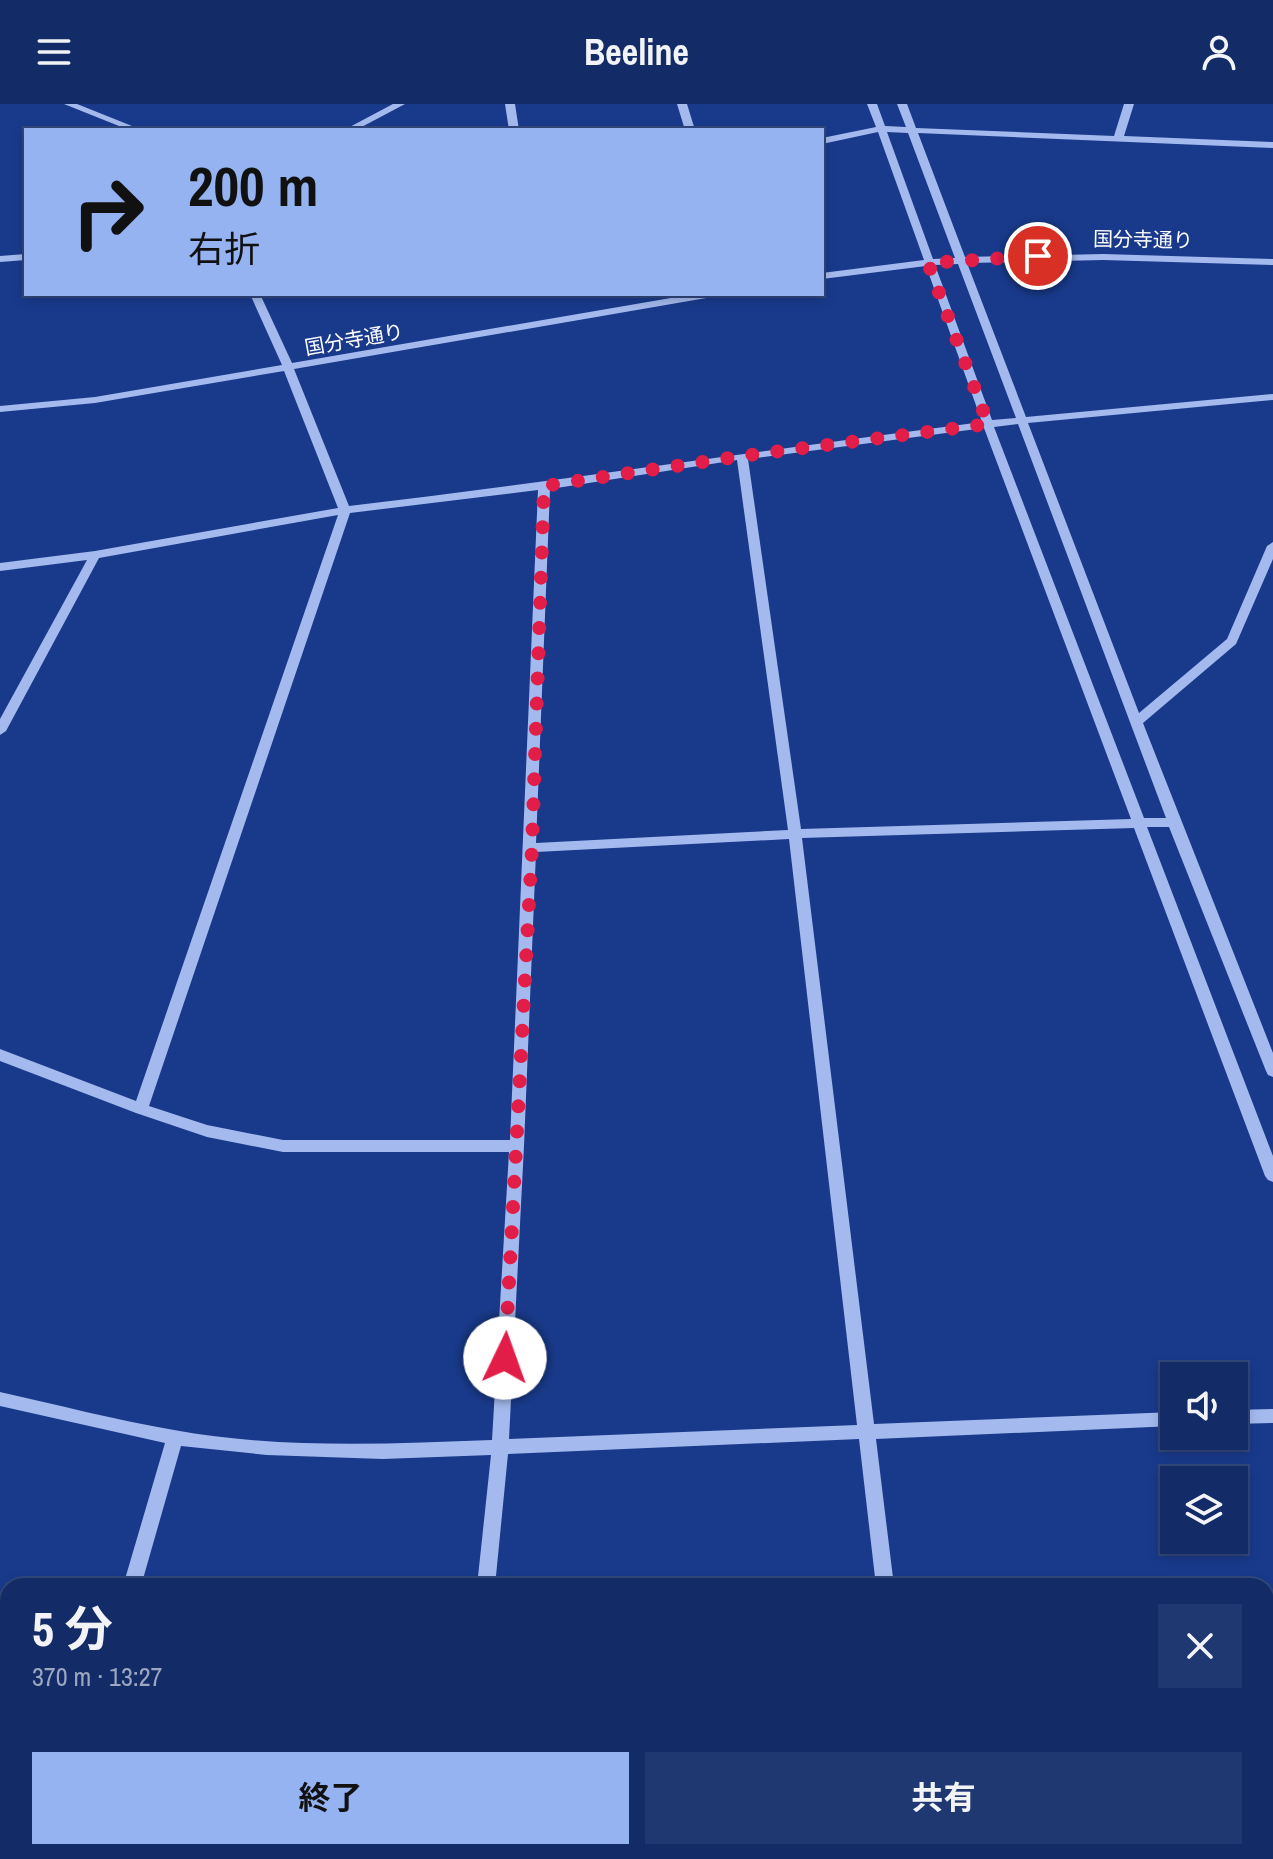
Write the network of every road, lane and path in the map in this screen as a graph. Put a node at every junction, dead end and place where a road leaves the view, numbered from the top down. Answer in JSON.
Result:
{"nodes":[{"id":1,"x":69,"y":104,"type":"edge"},
{"id":2,"x":400,"y":104,"type":"edge"},
{"id":3,"x":510,"y":104,"type":"edge"},
{"id":4,"x":682,"y":104,"type":"edge"},
{"id":5,"x":872,"y":104,"type":"edge"},
{"id":6,"x":902,"y":104,"type":"edge"},
{"id":7,"x":1129,"y":104,"type":"edge"},
{"id":8,"x":132,"y":128,"type":"edge"},
{"id":9,"x":353,"y":128,"type":"edge"},
{"id":10,"x":514,"y":128,"type":"edge"},
{"id":11,"x":689,"y":128,"type":"edge"},
{"id":12,"x":881,"y":129,"type":"junction"},
{"id":13,"x":913,"y":130,"type":"junction"},
{"id":14,"x":1118,"y":139,"type":"junction"},
{"id":15,"x":824,"y":141,"type":"edge"},
{"id":16,"x":1273,"y":145,"type":"edge"},
{"id":17,"x":24,"y":257,"type":"edge"},
{"id":18,"x":0,"y":259,"type":"edge"},
{"id":19,"x":963,"y":260,"type":"junction"},
{"id":20,"x":1273,"y":262,"type":"edge"},
{"id":21,"x":928,"y":263,"type":"junction"},
{"id":22,"x":824,"y":276,"type":"edge"},
{"id":23,"x":256,"y":296,"type":"edge"},
{"id":24,"x":701,"y":296,"type":"edge"},
{"id":25,"x":289,"y":369,"type":"junction"},
{"id":26,"x":1273,"y":397,"type":"edge"},
{"id":27,"x":0,"y":409,"type":"edge"},
{"id":28,"x":1024,"y":420,"type":"junction"},
{"id":29,"x":988,"y":424,"type":"junction"},
{"id":30,"x":742,"y":456,"type":"junction"},
{"id":31,"x":544,"y":486,"type":"junction"},
{"id":32,"x":345,"y":510,"type":"junction"},
{"id":33,"x":1273,"y":546,"type":"edge"},
{"id":34,"x":95,"y":555,"type":"junction"},
{"id":35,"x":0,"y":567,"type":"edge"},
{"id":36,"x":1138,"y":721,"type":"junction"},
{"id":37,"x":0,"y":731,"type":"edge"},
{"id":38,"x":1174,"y":822,"type":"junction"},
{"id":39,"x":1138,"y":823,"type":"junction"},
{"id":40,"x":795,"y":834,"type":"junction"},
{"id":41,"x":532,"y":848,"type":"junction"},
{"id":42,"x":0,"y":1055,"type":"edge"},
{"id":43,"x":1273,"y":1071,"type":"edge"},
{"id":44,"x":141,"y":1109,"type":"junction"},
{"id":45,"x":517,"y":1146,"type":"junction"},
{"id":46,"x":1273,"y":1176,"type":"edge"},
{"id":47,"x":0,"y":1399,"type":"edge"},
{"id":48,"x":1273,"y":1416,"type":"edge"},
{"id":49,"x":1248,"y":1417,"type":"edge"},
{"id":50,"x":1160,"y":1420,"type":"edge"},
{"id":51,"x":865,"y":1431,"type":"junction"},
{"id":52,"x":175,"y":1438,"type":"junction"},
{"id":53,"x":500,"y":1449,"type":"junction"},
{"id":54,"x":134,"y":1578,"type":"edge"},
{"id":55,"x":487,"y":1578,"type":"edge"},
{"id":56,"x":884,"y":1578,"type":"edge"}],
"edges":[{"from":1,"to":8,"type":"street"},
{"from":2,"to":9,"type":"street"},
{"from":3,"to":10,"type":"street"},
{"from":4,"to":11,"type":"street"},
{"from":5,"to":12,"type":"street"},
{"from":6,"to":13,"type":"street"},
{"from":7,"to":14,"type":"street"},
{"from":12,"to":13,"type":"street"},
{"from":12,"to":15,"type":"street"},
{"from":12,"to":21,"type":"street"},
{"from":13,"to":14,"type":"street"},
{"from":13,"to":19,"type":"street"},
{"from":14,"to":16,"type":"street"},
{"from":17,"to":18,"type":"street"},
{"from":19,"to":20,"type":"street","name":"国分寺通り"},
{"from":19,"to":21,"type":"street","name":"国分寺通り"},
{"from":19,"to":28,"type":"street"},
{"from":21,"to":22,"type":"street","name":"国分寺通り"},
{"from":21,"to":29,"type":"street"},
{"from":23,"to":25,"type":"street"},
{"from":24,"to":25,"type":"street","name":"国分寺通り"},
{"from":25,"to":27,"type":"street","name":"国分寺通り"},
{"from":25,"to":32,"type":"street"},
{"from":26,"to":28,"type":"street"},
{"from":28,"to":29,"type":"street"},
{"from":28,"to":36,"type":"street"},
{"from":29,"to":30,"type":"street"},
{"from":29,"to":39,"type":"street"},
{"from":30,"to":31,"type":"street"},
{"from":30,"to":40,"type":"street"},
{"from":31,"to":32,"type":"street"},
{"from":31,"to":41,"type":"street"},
{"from":32,"to":34,"type":"street"},
{"from":32,"to":44,"type":"street"},
{"from":33,"to":36,"type":"street"},
{"from":34,"to":35,"type":"street"},
{"from":34,"to":37,"type":"street"},
{"from":36,"to":38,"type":"street"},
{"from":38,"to":39,"type":"street"},
{"from":38,"to":43,"type":"street"},
{"from":39,"to":40,"type":"street"},
{"from":39,"to":46,"type":"street"},
{"from":40,"to":41,"type":"street"},
{"from":40,"to":51,"type":"street"},
{"from":41,"to":45,"type":"street"},
{"from":42,"to":44,"type":"street"},
{"from":44,"to":45,"type":"street"},
{"from":45,"to":53,"type":"street"},
{"from":47,"to":52,"type":"street"},
{"from":48,"to":49,"type":"street"},
{"from":50,"to":51,"type":"street"},
{"from":51,"to":53,"type":"street"},
{"from":51,"to":56,"type":"street"},
{"from":52,"to":53,"type":"street"},
{"from":52,"to":54,"type":"street"},
{"from":53,"to":55,"type":"street"}]}
